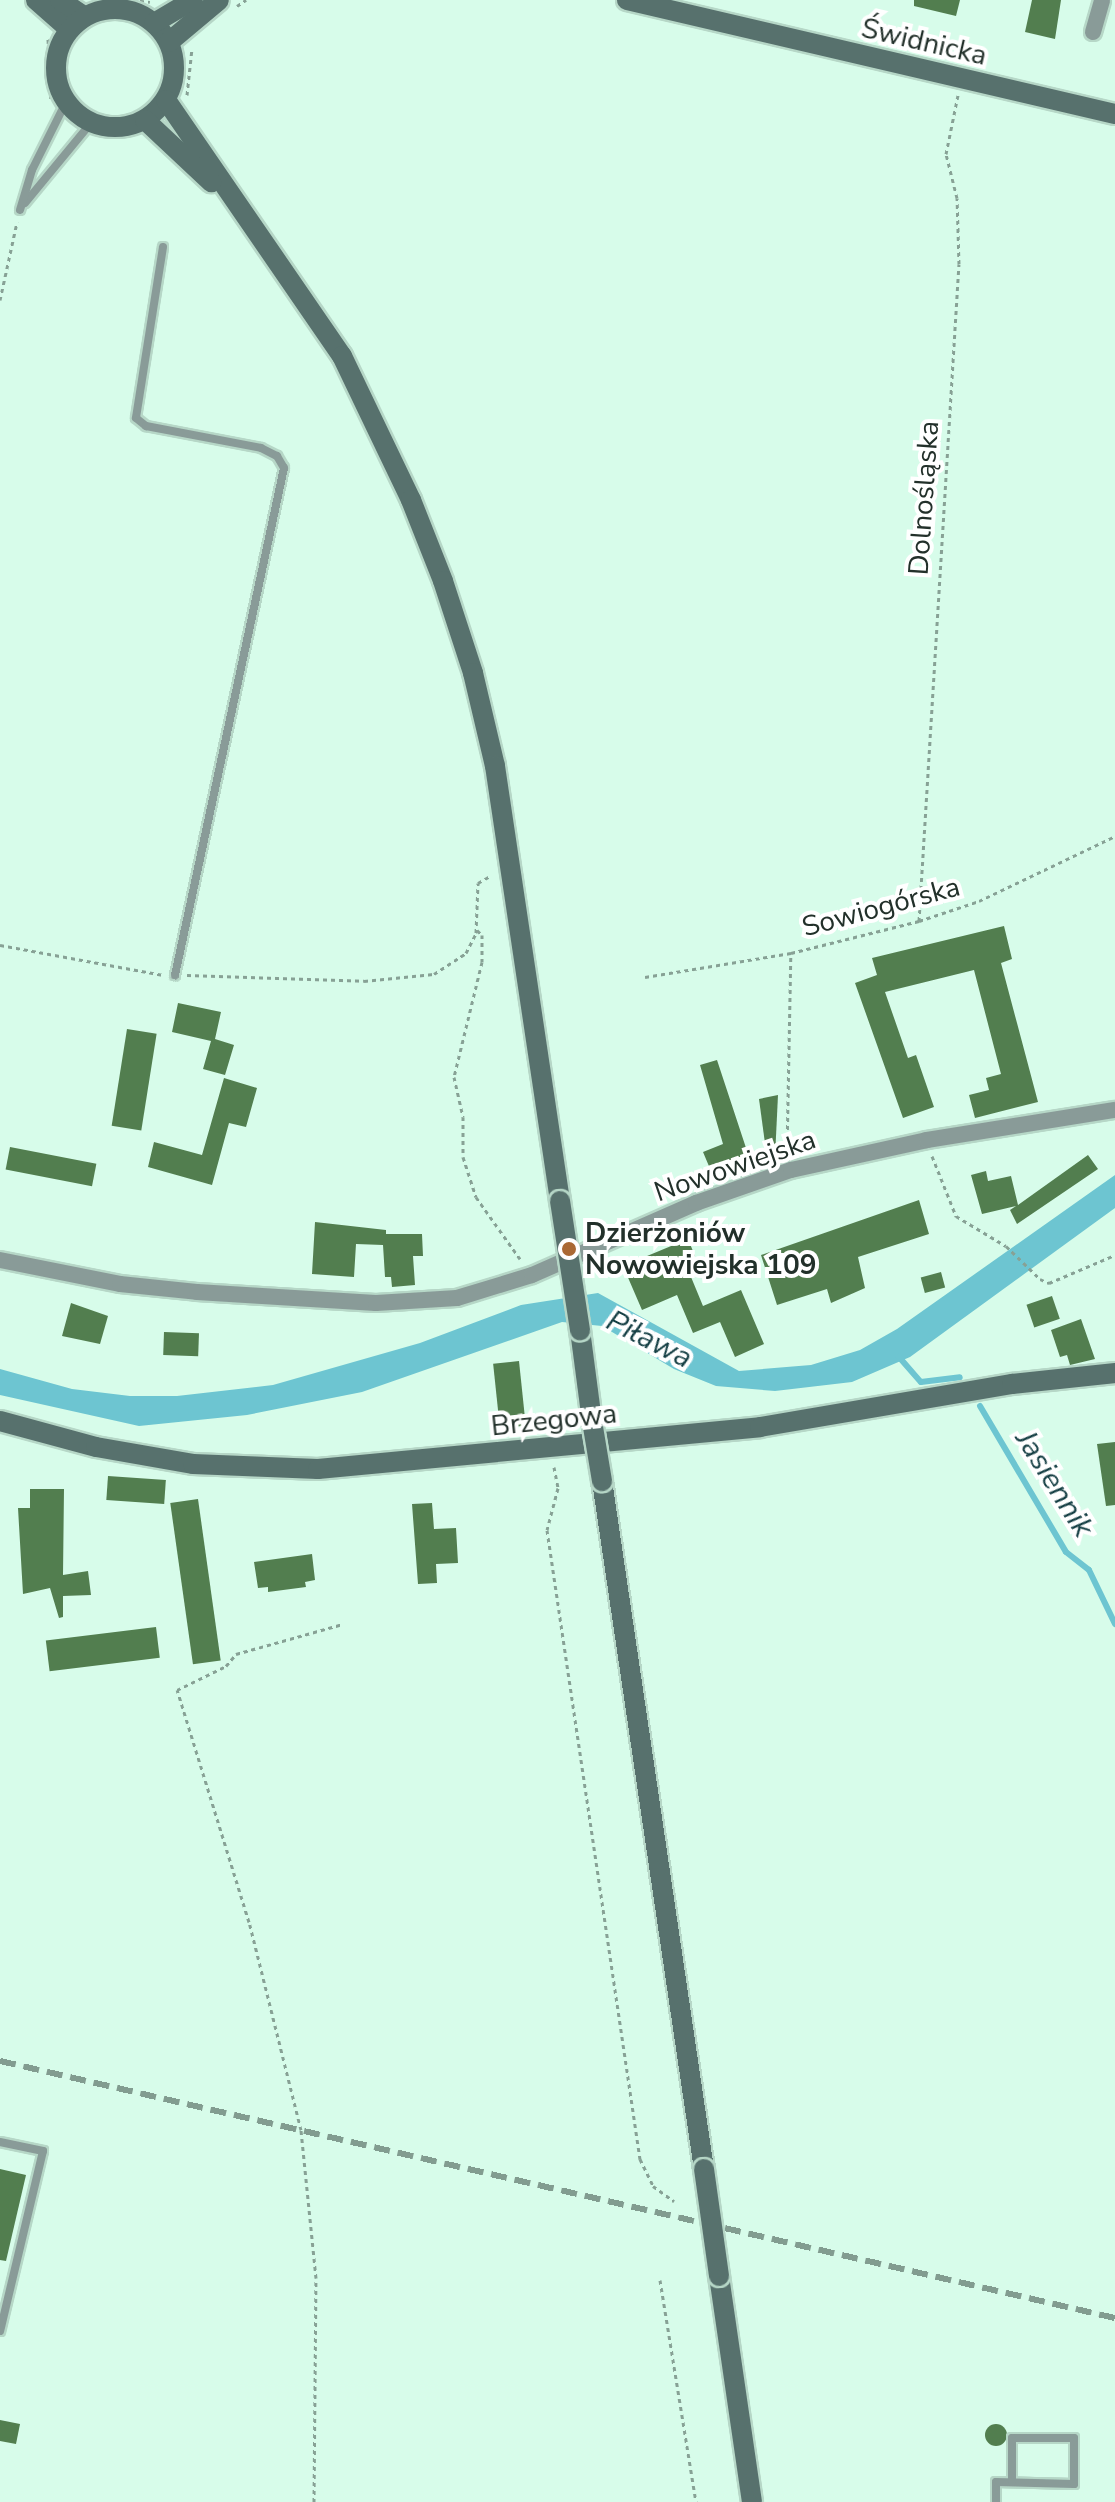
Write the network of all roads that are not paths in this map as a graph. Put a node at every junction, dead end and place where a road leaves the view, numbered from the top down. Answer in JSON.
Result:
{"nodes":[{"id":1,"x":193,"y":0,"type":"edge"},
{"id":2,"x":627,"y":0,"type":"edge"},
{"id":3,"x":1102,"y":0,"type":"edge"},
{"id":4,"x":46,"y":2,"type":"edge"},
{"id":5,"x":227,"y":3,"type":"edge"},
{"id":6,"x":154,"y":23,"type":"junction"},
{"id":7,"x":78,"y":24,"type":"junction"},
{"id":8,"x":1093,"y":32,"type":"dead end"},
{"id":9,"x":169,"y":42,"type":"junction"},
{"id":10,"x":166,"y":100,"type":"junction"},
{"id":11,"x":59,"y":105,"type":"junction"},
{"id":12,"x":1115,"y":114,"type":"edge"},
{"id":13,"x":145,"y":120,"type":"junction"},
{"id":14,"x":91,"y":123,"type":"junction"},
{"id":15,"x":234,"y":203,"type":"junction"},
{"id":16,"x":163,"y":247,"type":"dead end"},
{"id":17,"x":175,"y":975,"type":"road end"},
{"id":18,"x":1115,"y":1110,"type":"edge"},
{"id":19,"x":0,"y":1260,"type":"edge"},
{"id":20,"x":1115,"y":1373,"type":"edge"},
{"id":21,"x":0,"y":1421,"type":"edge"},
{"id":22,"x":0,"y":2142,"type":"edge"},
{"id":23,"x":0,"y":2331,"type":"edge"},
{"id":24,"x":1012,"y":2482,"type":"junction"},
{"id":25,"x":752,"y":2502,"type":"edge"},
{"id":26,"x":996,"y":2502,"type":"edge"}],
"edges":[{"from":1,"to":6,"type":"main road"},
{"from":2,"to":12,"type":"main road","name":"Świdnicka"},
{"from":3,"to":8,"type":"street"},
{"from":4,"to":7,"type":"main road"},
{"from":5,"to":9,"type":"main road"},
{"from":6,"to":7,"type":"main road"},
{"from":6,"to":9,"type":"main road"},
{"from":7,"to":11,"type":"main road"},
{"from":9,"to":10,"type":"main road"},
{"from":10,"to":13,"type":"main road"},
{"from":10,"to":15,"type":"main road"},
{"from":11,"to":14,"type":"main road"},
{"from":11,"to":14,"type":"lane"},
{"from":13,"to":14,"type":"main road"},
{"from":13,"to":15,"type":"main road"},
{"from":15,"to":25,"type":"main road","bridge":true},
{"from":16,"to":17,"type":"lane"},
{"from":18,"to":19,"type":"street","name":"Nowowiejska"},
{"from":20,"to":21,"type":"main road","name":"Brzegowa"},
{"from":22,"to":23,"type":"lane"},
{"from":24,"to":24,"type":"lane"},
{"from":24,"to":26,"type":"lane"}]}
